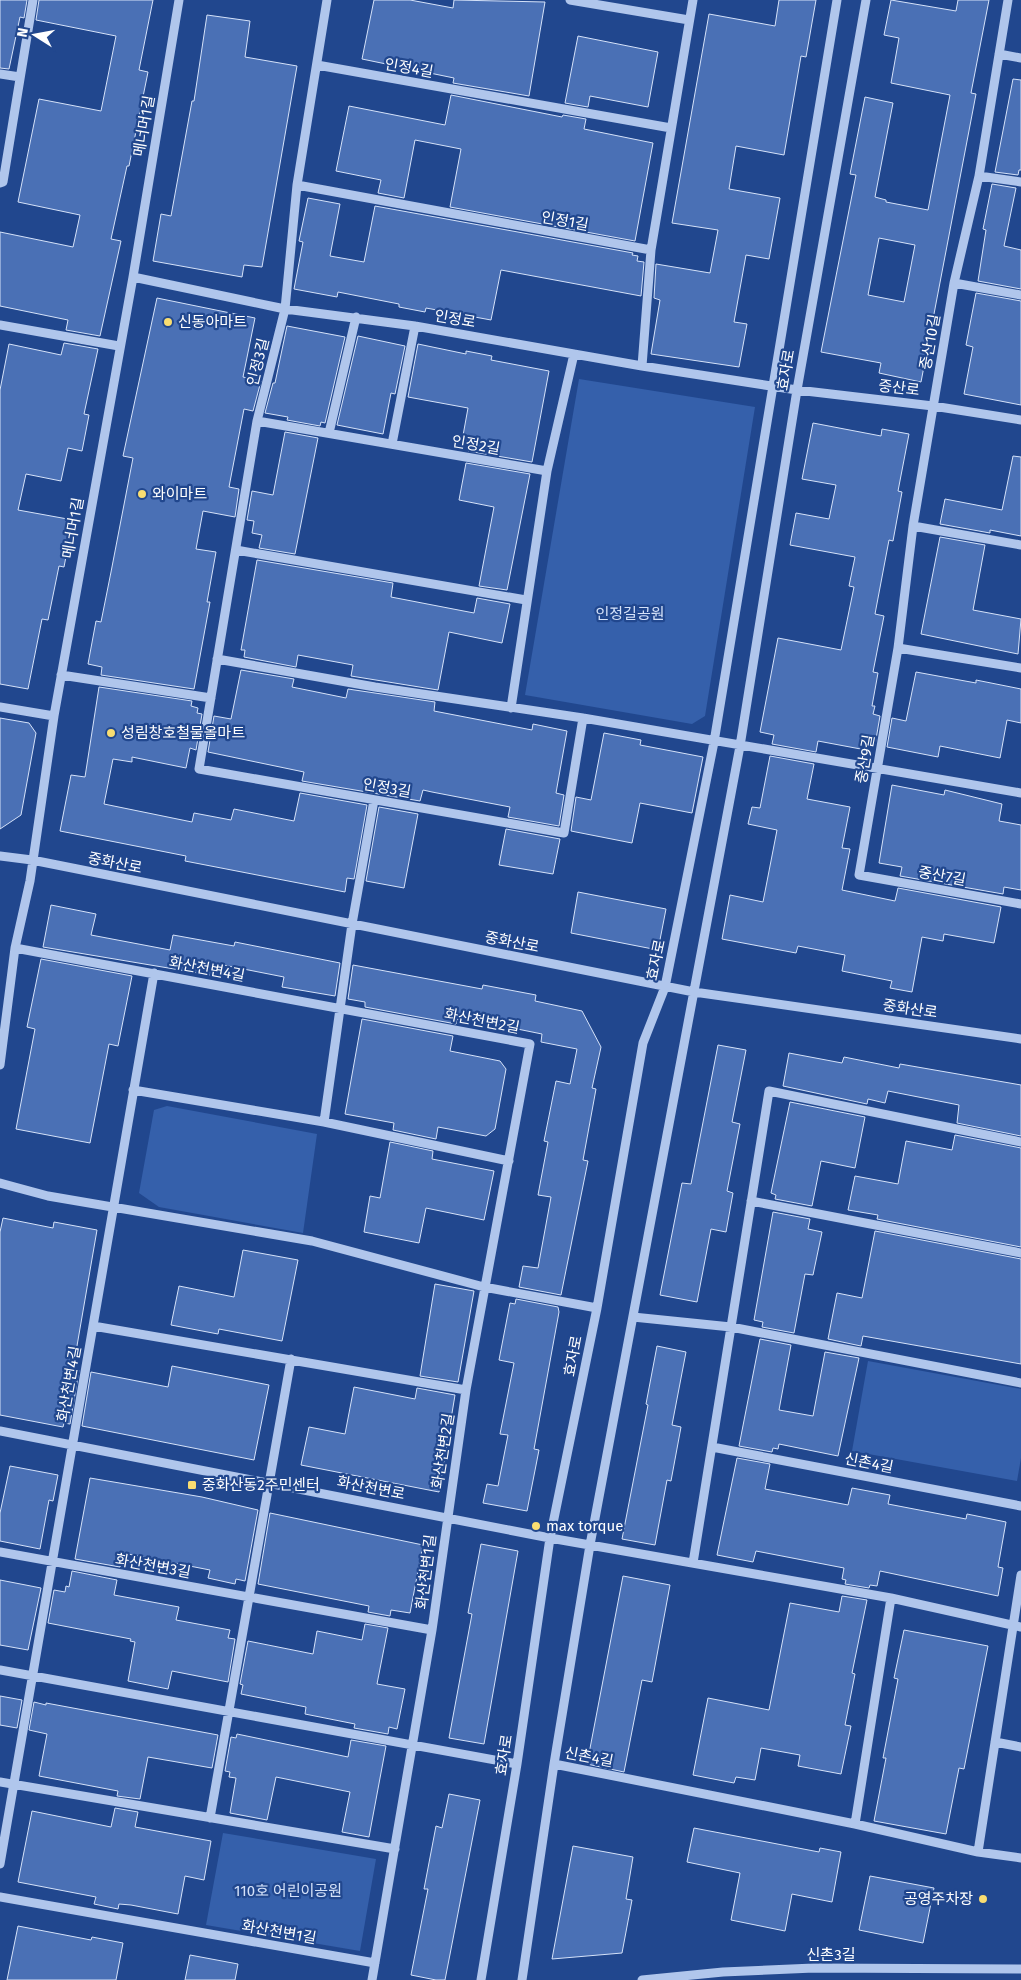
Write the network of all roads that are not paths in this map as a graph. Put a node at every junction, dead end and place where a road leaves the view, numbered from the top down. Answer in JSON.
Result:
{"nodes":[{"id":1,"x":33,"y":0,"type":"edge"},
{"id":2,"x":179,"y":0,"type":"edge"},
{"id":3,"x":328,"y":0,"type":"edge"},
{"id":4,"x":570,"y":0,"type":"edge"},
{"id":5,"x":693,"y":0,"type":"edge"},
{"id":6,"x":837,"y":0,"type":"edge"},
{"id":7,"x":866,"y":0,"type":"edge"},
{"id":8,"x":1008,"y":0,"type":"edge"},
{"id":9,"x":689,"y":20,"type":"junction"},
{"id":10,"x":1000,"y":54,"type":"junction"},
{"id":11,"x":1021,"y":58,"type":"edge"},
{"id":12,"x":317,"y":65,"type":"junction"},
{"id":13,"x":0,"y":74,"type":"edge"},
{"id":14,"x":20,"y":77,"type":"junction"},
{"id":15,"x":671,"y":128,"type":"junction"},
{"id":16,"x":979,"y":176,"type":"junction"},
{"id":17,"x":1021,"y":182,"type":"edge"},
{"id":18,"x":0,"y":183,"type":"edge"},
{"id":19,"x":296,"y":185,"type":"junction"},
{"id":20,"x":651,"y":250,"type":"junction"},
{"id":21,"x":133,"y":277,"type":"junction"},
{"id":22,"x":954,"y":283,"type":"junction"},
{"id":23,"x":1021,"y":295,"type":"edge"},
{"id":24,"x":285,"y":309,"type":"junction"},
{"id":25,"x":356,"y":317,"type":"junction"},
{"id":26,"x":0,"y":325,"type":"edge"},
{"id":27,"x":415,"y":326,"type":"junction"},
{"id":28,"x":119,"y":346,"type":"junction"},
{"id":29,"x":574,"y":354,"type":"junction"},
{"id":30,"x":642,"y":366,"type":"junction"},
{"id":31,"x":774,"y":386,"type":"junction"},
{"id":32,"x":797,"y":390,"type":"junction"},
{"id":33,"x":933,"y":406,"type":"junction"},
{"id":34,"x":1021,"y":420,"type":"edge"},
{"id":35,"x":257,"y":421,"type":"junction"},
{"id":36,"x":329,"y":433,"type":"junction"},
{"id":37,"x":396,"y":445,"type":"junction"},
{"id":38,"x":546,"y":471,"type":"junction"},
{"id":39,"x":913,"y":526,"type":"junction"},
{"id":40,"x":1021,"y":545,"type":"edge"},
{"id":41,"x":236,"y":550,"type":"junction"},
{"id":42,"x":526,"y":600,"type":"junction"},
{"id":43,"x":898,"y":648,"type":"junction"},
{"id":44,"x":217,"y":660,"type":"junction"},
{"id":45,"x":1021,"y":668,"type":"edge"},
{"id":46,"x":61,"y":675,"type":"junction"},
{"id":47,"x":211,"y":698,"type":"junction"},
{"id":48,"x":0,"y":707,"type":"edge"},
{"id":49,"x":511,"y":708,"type":"junction"},
{"id":50,"x":54,"y":716,"type":"junction"},
{"id":51,"x":583,"y":718,"type":"junction"},
{"id":52,"x":714,"y":742,"type":"junction"},
{"id":53,"x":740,"y":746,"type":"junction"},
{"id":54,"x":877,"y":769,"type":"junction"},
{"id":55,"x":1021,"y":793,"type":"edge"},
{"id":56,"x":374,"y":800,"type":"junction"},
{"id":57,"x":0,"y":856,"type":"edge"},
{"id":58,"x":32,"y":860,"type":"junction"},
{"id":59,"x":859,"y":875,"type":"joint"},
{"id":60,"x":1021,"y":904,"type":"edge"},
{"id":61,"x":352,"y":924,"type":"junction"},
{"id":62,"x":15,"y":948,"type":"junction"},
{"id":63,"x":154,"y":973,"type":"junction"},
{"id":64,"x":665,"y":987,"type":"junction"},
{"id":65,"x":694,"y":992,"type":"junction"},
{"id":66,"x":341,"y":1008,"type":"junction"},
{"id":67,"x":1021,"y":1039,"type":"edge"},
{"id":68,"x":0,"y":1065,"type":"edge"},
{"id":69,"x":133,"y":1090,"type":"junction"},
{"id":70,"x":324,"y":1122,"type":"junction"},
{"id":71,"x":1021,"y":1142,"type":"edge"},
{"id":72,"x":509,"y":1161,"type":"junction"},
{"id":73,"x":0,"y":1183,"type":"edge"},
{"id":74,"x":752,"y":1202,"type":"junction"},
{"id":75,"x":114,"y":1207,"type":"junction"},
{"id":76,"x":1021,"y":1253,"type":"edge"},
{"id":77,"x":484,"y":1287,"type":"junction"},
{"id":78,"x":597,"y":1308,"type":"junction"},
{"id":79,"x":633,"y":1317,"type":"junction"},
{"id":80,"x":92,"y":1326,"type":"junction"},
{"id":81,"x":731,"y":1327,"type":"junction"},
{"id":82,"x":291,"y":1359,"type":"junction"},
{"id":83,"x":1021,"y":1383,"type":"edge"},
{"id":84,"x":466,"y":1390,"type":"junction"},
{"id":85,"x":0,"y":1431,"type":"edge"},
{"id":86,"x":712,"y":1446,"type":"junction"},
{"id":87,"x":72,"y":1447,"type":"junction"},
{"id":88,"x":269,"y":1483,"type":"junction"},
{"id":89,"x":1021,"y":1506,"type":"edge"},
{"id":90,"x":447,"y":1517,"type":"junction"},
{"id":91,"x":550,"y":1538,"type":"junction"},
{"id":92,"x":590,"y":1546,"type":"junction"},
{"id":93,"x":0,"y":1552,"type":"edge"},
{"id":94,"x":52,"y":1562,"type":"junction"},
{"id":95,"x":693,"y":1562,"type":"junction"},
{"id":96,"x":1021,"y":1576,"type":"edge"},
{"id":97,"x":249,"y":1597,"type":"junction"},
{"id":98,"x":891,"y":1598,"type":"junction"},
{"id":99,"x":1017,"y":1627,"type":"edge"},
{"id":100,"x":432,"y":1630,"type":"junction"},
{"id":101,"x":0,"y":1670,"type":"edge"},
{"id":102,"x":33,"y":1676,"type":"junction"},
{"id":103,"x":229,"y":1711,"type":"junction"},
{"id":104,"x":995,"y":1742,"type":"junction"},
{"id":105,"x":412,"y":1745,"type":"junction"},
{"id":106,"x":1021,"y":1747,"type":"edge"},
{"id":107,"x":517,"y":1764,"type":"junction"},
{"id":108,"x":554,"y":1764,"type":"junction"},
{"id":109,"x":0,"y":1782,"type":"edge"},
{"id":110,"x":14,"y":1785,"type":"junction"},
{"id":111,"x":210,"y":1818,"type":"junction"},
{"id":112,"x":855,"y":1824,"type":"junction"},
{"id":113,"x":394,"y":1849,"type":"junction"},
{"id":114,"x":978,"y":1852,"type":"junction"},
{"id":115,"x":1021,"y":1858,"type":"edge"},
{"id":116,"x":0,"y":1864,"type":"edge"},
{"id":117,"x":0,"y":1897,"type":"edge"},
{"id":118,"x":375,"y":1963,"type":"junction"},
{"id":119,"x":1021,"y":1969,"type":"edge"},
{"id":120,"x":372,"y":1980,"type":"edge"},
{"id":121,"x":481,"y":1980,"type":"edge"},
{"id":122,"x":522,"y":1980,"type":"edge"},
{"id":123,"x":642,"y":1980,"type":"edge"}],
"edges":[{"from":1,"to":14,"type":"street"},
{"from":2,"to":21,"type":"street","name":"메너머1길"},
{"from":3,"to":12,"type":"street"},
{"from":4,"to":9,"type":"street"},
{"from":5,"to":9,"type":"street"},
{"from":6,"to":31,"type":"street","name":"효자로"},
{"from":7,"to":32,"type":"street","name":"효자로"},
{"from":8,"to":10,"type":"street","name":"중산10길"},
{"from":9,"to":15,"type":"street"},
{"from":10,"to":11,"type":"street"},
{"from":10,"to":16,"type":"street","name":"중산10길"},
{"from":12,"to":15,"type":"street","name":"인정4길"},
{"from":12,"to":19,"type":"street"},
{"from":13,"to":14,"type":"street"},
{"from":14,"to":18,"type":"street"},
{"from":15,"to":20,"type":"street"},
{"from":16,"to":17,"type":"street"},
{"from":16,"to":22,"type":"street","name":"중산10길"},
{"from":19,"to":20,"type":"street","name":"인정1길"},
{"from":19,"to":24,"type":"street"},
{"from":20,"to":30,"type":"street"},
{"from":21,"to":24,"type":"street","name":"인정로"},
{"from":21,"to":28,"type":"street","name":"메너머1길"},
{"from":22,"to":23,"type":"street"},
{"from":22,"to":33,"type":"street","name":"중산10길"},
{"from":24,"to":25,"type":"street","name":"인정로"},
{"from":24,"to":35,"type":"street","name":"인정3길"},
{"from":25,"to":27,"type":"street","name":"인정로"},
{"from":25,"to":36,"type":"street"},
{"from":26,"to":28,"type":"street"},
{"from":27,"to":29,"type":"street","name":"인정로"},
{"from":27,"to":37,"type":"street"},
{"from":28,"to":46,"type":"street","name":"메너머1길"},
{"from":29,"to":30,"type":"street","name":"인정로"},
{"from":29,"to":38,"type":"street"},
{"from":30,"to":31,"type":"street","name":"인정로"},
{"from":31,"to":32,"type":"street","name":"중산로"},
{"from":31,"to":52,"type":"street","name":"효자로"},
{"from":32,"to":33,"type":"street","name":"중산로"},
{"from":32,"to":53,"type":"street","name":"효자로"},
{"from":33,"to":34,"type":"street","name":"중산로"},
{"from":33,"to":39,"type":"street","name":"중산9길"},
{"from":35,"to":36,"type":"street"},
{"from":35,"to":41,"type":"street","name":"인정3길"},
{"from":36,"to":37,"type":"street"},
{"from":37,"to":38,"type":"street","name":"인정2길"},
{"from":38,"to":42,"type":"street"},
{"from":39,"to":40,"type":"street"},
{"from":39,"to":43,"type":"street","name":"중산9길"},
{"from":41,"to":42,"type":"street"},
{"from":41,"to":44,"type":"street","name":"인정3길"},
{"from":42,"to":49,"type":"street"},
{"from":43,"to":45,"type":"street"},
{"from":43,"to":54,"type":"street","name":"중산9길"},
{"from":44,"to":47,"type":"street","name":"인정3길"},
{"from":44,"to":49,"type":"street"},
{"from":46,"to":47,"type":"street"},
{"from":46,"to":50,"type":"street","name":"메너머1길"},
{"from":47,"to":56,"type":"street","name":"인정3길"},
{"from":48,"to":50,"type":"street"},
{"from":49,"to":51,"type":"street"},
{"from":50,"to":58,"type":"street","name":"메너머1길"},
{"from":51,"to":52,"type":"street"},
{"from":51,"to":56,"type":"street","name":"인정3길"},
{"from":52,"to":53,"type":"street"},
{"from":52,"to":64,"type":"street","name":"효자로"},
{"from":53,"to":54,"type":"street"},
{"from":53,"to":65,"type":"street","name":"효자로"},
{"from":54,"to":55,"type":"street"},
{"from":54,"to":59,"type":"street","name":"중산9길"},
{"from":56,"to":61,"type":"street"},
{"from":57,"to":58,"type":"street","name":"중화산로"},
{"from":58,"to":61,"type":"street","name":"중화산로"},
{"from":58,"to":62,"type":"street","name":"메너머1길"},
{"from":59,"to":60,"type":"street","name":"중산7길"},
{"from":61,"to":64,"type":"street","name":"중화산로"},
{"from":61,"to":66,"type":"street"},
{"from":62,"to":63,"type":"street"},
{"from":62,"to":68,"type":"street","name":"메너머1길"},
{"from":63,"to":66,"type":"street","name":"화산천변4길"},
{"from":63,"to":69,"type":"street","name":"화산천변4길"},
{"from":64,"to":65,"type":"street","name":"중화산로"},
{"from":64,"to":78,"type":"street","name":"효자로"},
{"from":65,"to":67,"type":"street","name":"중화산로"},
{"from":65,"to":79,"type":"street","name":"효자로"},
{"from":66,"to":70,"type":"street"},
{"from":66,"to":72,"type":"street","name":"화산천변2길"},
{"from":69,"to":70,"type":"street"},
{"from":69,"to":75,"type":"street","name":"화산천변4길"},
{"from":70,"to":72,"type":"street"},
{"from":71,"to":74,"type":"street"},
{"from":72,"to":77,"type":"street","name":"화산천변2길"},
{"from":73,"to":75,"type":"street"},
{"from":74,"to":76,"type":"street"},
{"from":74,"to":81,"type":"street"},
{"from":75,"to":77,"type":"street"},
{"from":75,"to":80,"type":"street","name":"화산천변4길"},
{"from":77,"to":78,"type":"street"},
{"from":77,"to":84,"type":"street","name":"화산천변2길"},
{"from":78,"to":91,"type":"street","name":"효자로"},
{"from":79,"to":81,"type":"street"},
{"from":79,"to":92,"type":"street","name":"효자로"},
{"from":80,"to":82,"type":"street"},
{"from":80,"to":87,"type":"street","name":"화산천변4길"},
{"from":81,"to":83,"type":"street"},
{"from":81,"to":86,"type":"street"},
{"from":82,"to":84,"type":"street"},
{"from":82,"to":88,"type":"street"},
{"from":84,"to":90,"type":"street","name":"화산천변2길"},
{"from":85,"to":87,"type":"street","name":"화산천변로"},
{"from":86,"to":89,"type":"street","name":"신촌4길"},
{"from":86,"to":95,"type":"street"},
{"from":87,"to":88,"type":"street","name":"화산천변로"},
{"from":87,"to":94,"type":"street"},
{"from":88,"to":90,"type":"street","name":"화산천변로"},
{"from":88,"to":97,"type":"street"},
{"from":90,"to":91,"type":"street","name":"화산천변로"},
{"from":90,"to":100,"type":"street","name":"화산천변1길"},
{"from":91,"to":92,"type":"street","name":"화산천변로"},
{"from":91,"to":107,"type":"street","name":"효자로"},
{"from":92,"to":95,"type":"street"},
{"from":92,"to":108,"type":"street","name":"효자로"},
{"from":93,"to":94,"type":"street","name":"화산천변3길"},
{"from":94,"to":97,"type":"street","name":"화산천변3길"},
{"from":94,"to":102,"type":"street"},
{"from":95,"to":98,"type":"street"},
{"from":96,"to":99,"type":"street"},
{"from":97,"to":100,"type":"street","name":"화산천변1길"},
{"from":97,"to":103,"type":"street"},
{"from":98,"to":99,"type":"street"},
{"from":98,"to":112,"type":"street"},
{"from":99,"to":104,"type":"street"},
{"from":100,"to":105,"type":"street","name":"화산천변1길"},
{"from":101,"to":102,"type":"street"},
{"from":102,"to":103,"type":"street"},
{"from":102,"to":110,"type":"street"},
{"from":103,"to":105,"type":"street"},
{"from":103,"to":111,"type":"street"},
{"from":104,"to":106,"type":"street"},
{"from":104,"to":114,"type":"street"},
{"from":105,"to":107,"type":"street"},
{"from":105,"to":113,"type":"street","name":"화산천변1길"},
{"from":107,"to":121,"type":"street","name":"효자로"},
{"from":108,"to":112,"type":"street","name":"신촌4길"},
{"from":108,"to":122,"type":"street","name":"효자로"},
{"from":109,"to":110,"type":"street"},
{"from":110,"to":111,"type":"street"},
{"from":110,"to":116,"type":"street"},
{"from":111,"to":113,"type":"street"},
{"from":112,"to":114,"type":"street","name":"신촌4길"},
{"from":113,"to":118,"type":"street","name":"화산천변1길"},
{"from":114,"to":115,"type":"street","name":"신촌4길"},
{"from":117,"to":118,"type":"street","name":"화산천변1길"},
{"from":118,"to":120,"type":"street","name":"화산천변1길"},
{"from":119,"to":123,"type":"street","name":"신촌3길"}]}
